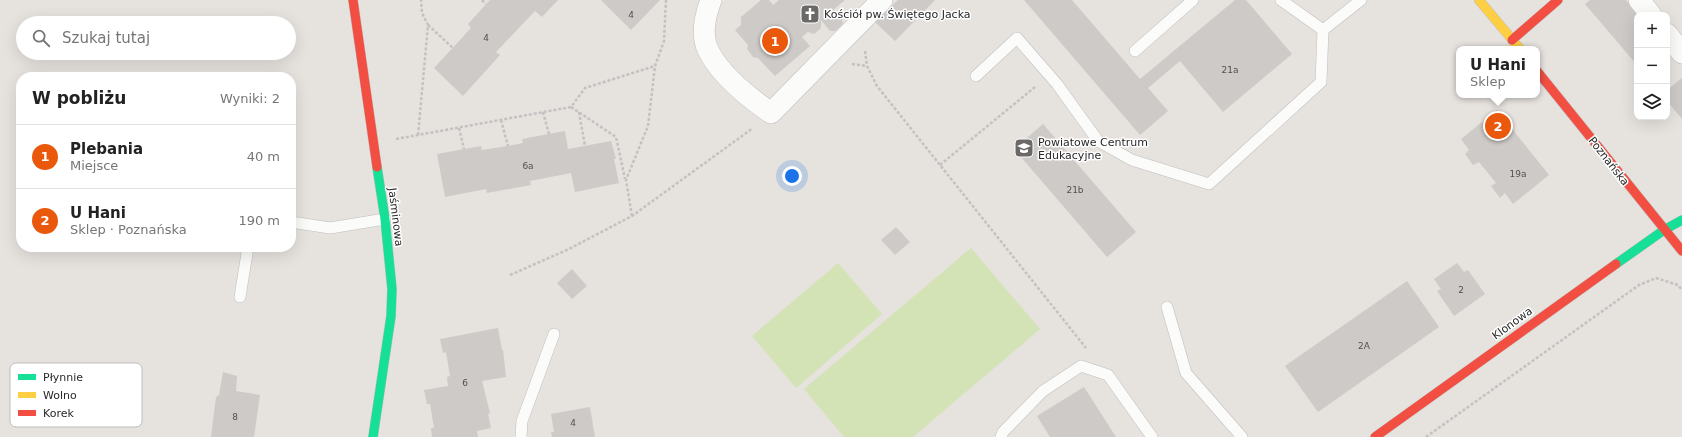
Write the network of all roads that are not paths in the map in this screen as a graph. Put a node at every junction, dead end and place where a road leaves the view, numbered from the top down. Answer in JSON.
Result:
{"nodes":[{"id":1,"x":354,"y":0,"type":"edge"},
{"id":2,"x":711,"y":0,"type":"edge"},
{"id":3,"x":882,"y":0,"type":"edge"},
{"id":4,"x":1193,"y":0,"type":"edge"},
{"id":5,"x":1281,"y":0,"type":"edge"},
{"id":6,"x":1361,"y":0,"type":"edge"},
{"id":7,"x":1479,"y":0,"type":"edge"},
{"id":8,"x":1558,"y":0,"type":"edge"},
{"id":9,"x":1639,"y":0,"type":"edge"},
{"id":10,"x":1649,"y":12,"type":"edge"},
{"id":11,"x":1323,"y":30,"type":"junction"},
{"id":12,"x":1670,"y":38,"type":"edge"},
{"id":13,"x":1512,"y":40,"type":"junction"},
{"id":14,"x":1517,"y":46,"type":"edge"},
{"id":15,"x":1135,"y":51,"type":"dead end"},
{"id":16,"x":1682,"y":53,"type":"edge"},
{"id":17,"x":1540,"y":75,"type":"edge"},
{"id":18,"x":976,"y":76,"type":"dead end"},
{"id":19,"x":385,"y":219,"type":"junction"},
{"id":20,"x":1682,"y":220,"type":"edge"},
{"id":21,"x":296,"y":223,"type":"edge"},
{"id":22,"x":1664,"y":230,"type":"junction"},
{"id":23,"x":1682,"y":251,"type":"edge"},
{"id":24,"x":247,"y":252,"type":"edge"},
{"id":25,"x":240,"y":297,"type":"dead end"},
{"id":26,"x":1167,"y":307,"type":"dead end"},
{"id":27,"x":554,"y":334,"type":"dead end"},
{"id":28,"x":373,"y":437,"type":"edge"},
{"id":29,"x":521,"y":437,"type":"edge"},
{"id":30,"x":1001,"y":437,"type":"edge"},
{"id":31,"x":1152,"y":437,"type":"edge"},
{"id":32,"x":1242,"y":437,"type":"edge"},
{"id":33,"x":1375,"y":437,"type":"edge"}],
"edges":[{"from":1,"to":19,"type":"street","name":"Jaśminowa"},
{"from":2,"to":3,"type":"street"},
{"from":4,"to":15,"type":"lane"},
{"from":5,"to":11,"type":"lane"},
{"from":6,"to":11,"type":"lane"},
{"from":7,"to":13,"type":"street"},
{"from":8,"to":13,"type":"street"},
{"from":9,"to":10,"type":"street"},
{"from":11,"to":18,"type":"lane"},
{"from":12,"to":16,"type":"street"},
{"from":13,"to":14,"type":"street"},
{"from":17,"to":22,"type":"street","name":"Poznańska"},
{"from":19,"to":21,"type":"lane"},
{"from":19,"to":28,"type":"street","name":"Jaśminowa"},
{"from":20,"to":22,"type":"street","name":"Klonowa"},
{"from":22,"to":23,"type":"street","name":"Poznańska"},
{"from":22,"to":33,"type":"street","name":"Klonowa"},
{"from":24,"to":25,"type":"lane"},
{"from":26,"to":32,"type":"lane"},
{"from":27,"to":29,"type":"lane"},
{"from":30,"to":31,"type":"lane"}]}
